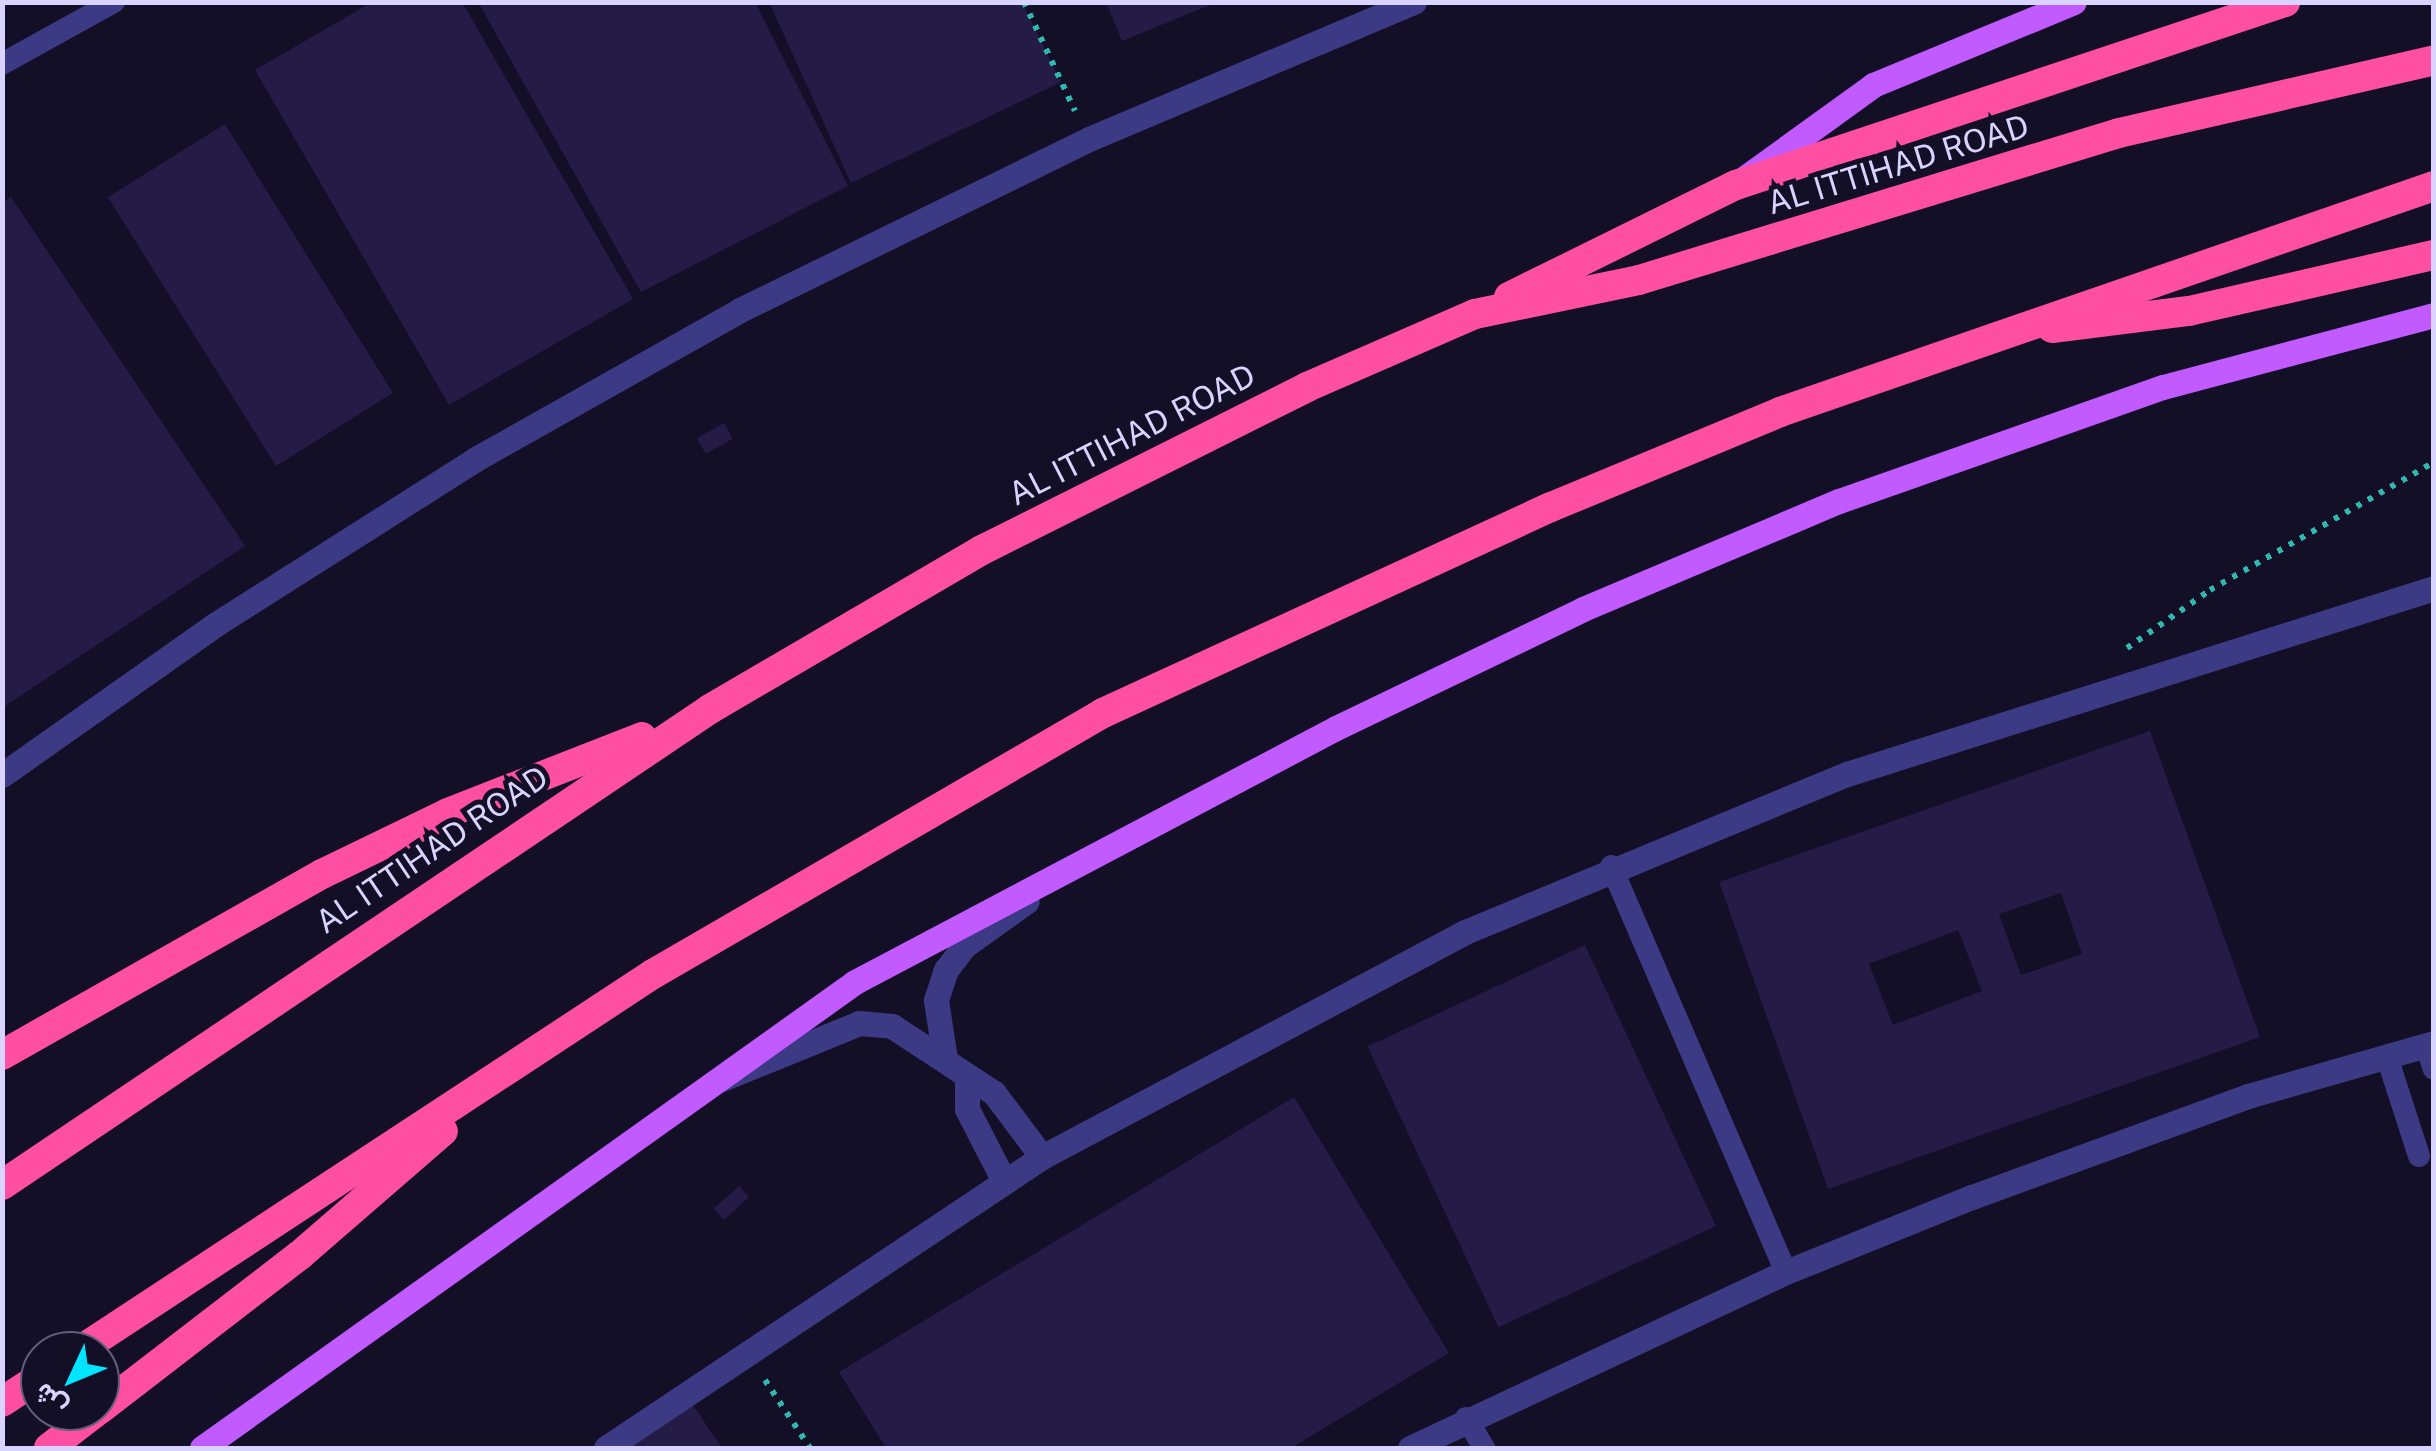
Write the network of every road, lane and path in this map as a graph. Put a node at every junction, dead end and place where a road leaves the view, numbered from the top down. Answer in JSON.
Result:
{"nodes":[{"id":1,"x":114,"y":2,"type":"edge"},
{"id":2,"x":1024,"y":2,"type":"edge"},
{"id":3,"x":1414,"y":2,"type":"edge"},
{"id":4,"x":2074,"y":2,"type":"edge"},
{"id":5,"x":2285,"y":2,"type":"edge"},
{"id":6,"x":2434,"y":60,"type":"edge"},
{"id":7,"x":2,"y":64,"type":"edge"},
{"id":8,"x":1089,"y":139,"type":"junction"},
{"id":9,"x":1736,"y":185,"type":"junction"},
{"id":10,"x":2434,"y":186,"type":"edge"},
{"id":11,"x":2434,"y":255,"type":"edge"},
{"id":12,"x":1475,"y":314,"type":"junction"},
{"id":13,"x":2434,"y":315,"type":"edge"},
{"id":14,"x":2004,"y":332,"type":"junction"},
{"id":15,"x":2434,"y":462,"type":"edge"},
{"id":16,"x":2434,"y":588,"type":"edge"},
{"id":17,"x":2076,"y":699,"type":"junction"},
{"id":18,"x":710,"y":709,"type":"junction"},
{"id":19,"x":2,"y":775,"type":"edge"},
{"id":20,"x":1084,"y":862,"type":"junction"},
{"id":21,"x":1611,"y":866,"type":"junction"},
{"id":22,"x":2431,"y":1053,"type":"edge"},
{"id":23,"x":2,"y":1054,"type":"edge"},
{"id":24,"x":2387,"y":1057,"type":"junction"},
{"id":25,"x":957,"y":1072,"type":"junction"},
{"id":26,"x":496,"y":1079,"type":"junction"},
{"id":27,"x":707,"y":1084,"type":"junction"},
{"id":28,"x":2419,"y":1156,"type":"dead end"},
{"id":29,"x":1042,"y":1157,"type":"junction"},
{"id":30,"x":1004,"y":1181,"type":"junction"},
{"id":31,"x":2,"y":1185,"type":"edge"},
{"id":32,"x":1786,"y":1272,"type":"junction"},
{"id":33,"x":110,"y":1331,"type":"edge"},
{"id":34,"x":748,"y":1354,"type":"junction"},
{"id":35,"x":120,"y":1393,"type":"edge"},
{"id":36,"x":1466,"y":1418,"type":"junction"},
{"id":37,"x":72,"y":1431,"type":"edge"},
{"id":38,"x":1422,"y":1445,"type":"edge"},
{"id":39,"x":50,"y":1448,"type":"edge"},
{"id":40,"x":202,"y":1448,"type":"edge"},
{"id":41,"x":606,"y":1448,"type":"edge"},
{"id":42,"x":810,"y":1448,"type":"edge"},
{"id":43,"x":1484,"y":1448,"type":"edge"}],
"edges":[{"from":1,"to":7,"type":"lane"},
{"from":2,"to":8,"type":"path"},
{"from":3,"to":8,"type":"street"},
{"from":4,"to":9,"type":"main road"},
{"from":5,"to":9,"type":"highway"},
{"from":6,"to":12,"type":"highway","name":"AL ITTIHAD ROAD"},
{"from":8,"to":19,"type":"street"},
{"from":9,"to":12,"type":"highway"},
{"from":10,"to":14,"type":"highway"},
{"from":11,"to":14,"type":"highway"},
{"from":12,"to":18,"type":"highway","name":"AL ITTIHAD ROAD"},
{"from":13,"to":20,"type":"main road"},
{"from":14,"to":26,"type":"highway"},
{"from":15,"to":17,"type":"path"},
{"from":16,"to":17,"type":"street"},
{"from":17,"to":21,"type":"street"},
{"from":18,"to":23,"type":"highway"},
{"from":18,"to":31,"type":"highway","name":"AL ITTIHAD ROAD"},
{"from":20,"to":25,"type":"street"},
{"from":20,"to":27,"type":"main road"},
{"from":21,"to":29,"type":"street"},
{"from":21,"to":32,"type":"lane"},
{"from":22,"to":24,"type":"street"},
{"from":24,"to":28,"type":"lane"},
{"from":24,"to":32,"type":"street"},
{"from":25,"to":27,"type":"street"},
{"from":25,"to":29,"type":"street"},
{"from":25,"to":30,"type":"street"},
{"from":26,"to":33,"type":"highway"},
{"from":26,"to":35,"type":"highway"},
{"from":27,"to":40,"type":"main road"},
{"from":29,"to":30,"type":"street"},
{"from":30,"to":34,"type":"street"},
{"from":32,"to":36,"type":"street"},
{"from":34,"to":41,"type":"street"},
{"from":34,"to":42,"type":"path"},
{"from":36,"to":38,"type":"street"},
{"from":36,"to":43,"type":"lane"},
{"from":37,"to":39,"type":"highway"}]}
